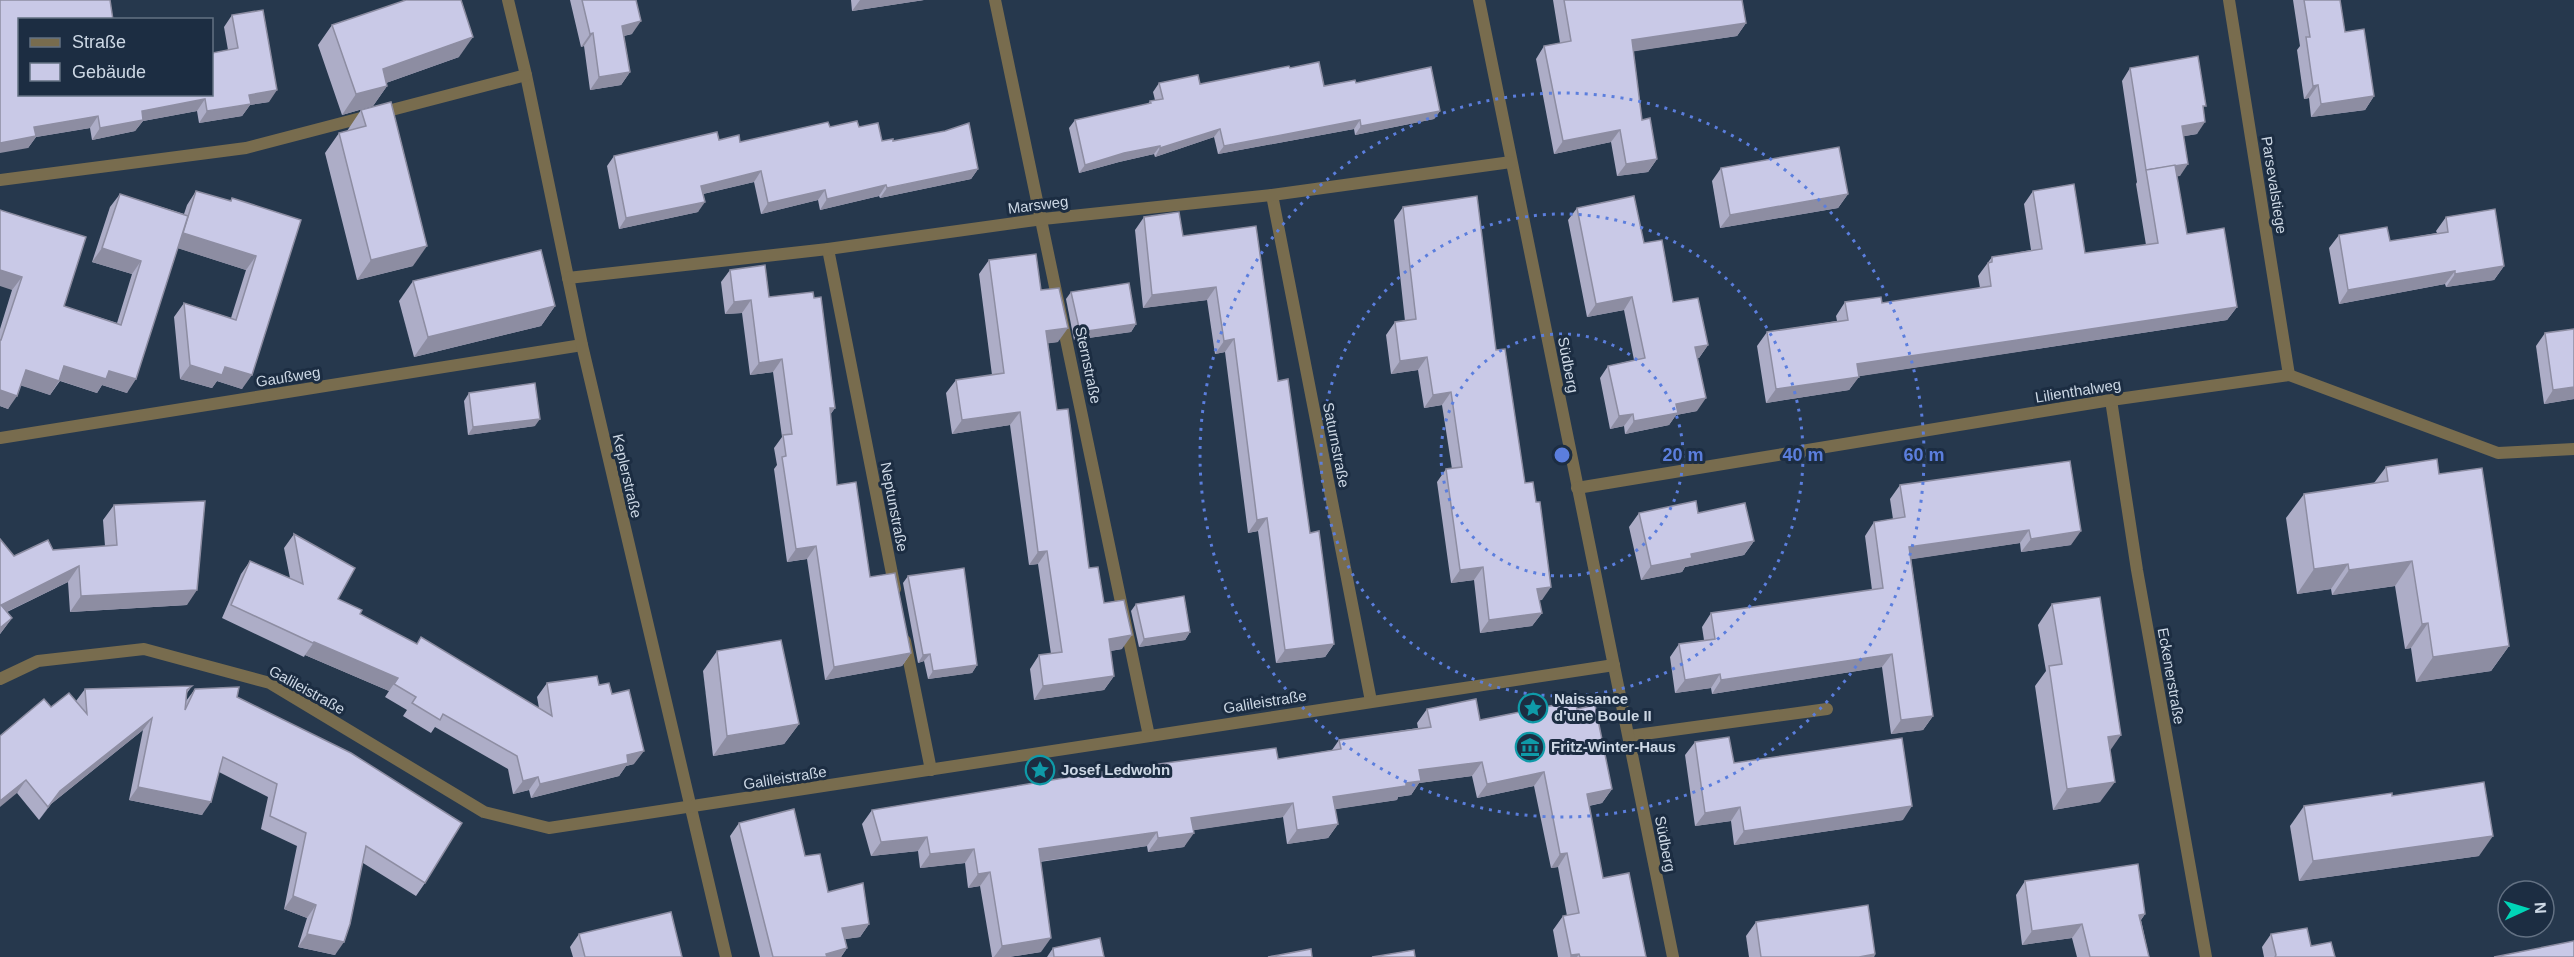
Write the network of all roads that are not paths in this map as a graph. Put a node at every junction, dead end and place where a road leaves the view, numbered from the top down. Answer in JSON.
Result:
{"nodes":[{"id":1,"x":508,"y":0,"type":"edge"},
{"id":2,"x":995,"y":0,"type":"edge"},
{"id":3,"x":1479,"y":0,"type":"edge"},
{"id":4,"x":2229,"y":0,"type":"edge"},
{"id":5,"x":526,"y":75,"type":"junction"},
{"id":6,"x":1511,"y":162,"type":"junction"},
{"id":7,"x":0,"y":180,"type":"edge"},
{"id":8,"x":1272,"y":195,"type":"junction"},
{"id":9,"x":1043,"y":219,"type":"junction"},
{"id":10,"x":828,"y":249,"type":"junction"},
{"id":11,"x":568,"y":279,"type":"junction"},
{"id":12,"x":582,"y":345,"type":"junction"},
{"id":13,"x":2289,"y":375,"type":"junction"},
{"id":14,"x":2111,"y":400,"type":"junction"},
{"id":15,"x":0,"y":438,"type":"edge"},
{"id":16,"x":2574,"y":449,"type":"edge"},
{"id":17,"x":1577,"y":488,"type":"junction"},
{"id":18,"x":896,"y":597,"type":"edge"},
{"id":19,"x":903,"y":631,"type":"edge"},
{"id":20,"x":1614,"y":665,"type":"junction"},
{"id":21,"x":0,"y":679,"type":"edge"},
{"id":22,"x":1371,"y":701,"type":"junction"},
{"id":23,"x":1827,"y":709,"type":"dead end"},
{"id":24,"x":1149,"y":736,"type":"junction"},
{"id":25,"x":1629,"y":736,"type":"junction"},
{"id":26,"x":931,"y":770,"type":"junction"},
{"id":27,"x":689,"y":808,"type":"junction"},
{"id":28,"x":726,"y":957,"type":"edge"},
{"id":29,"x":1673,"y":957,"type":"edge"},
{"id":30,"x":2206,"y":957,"type":"edge"}],
"edges":[{"from":1,"to":5,"type":"street","name":"Keplerstraße"},
{"from":2,"to":9,"type":"street","name":"Sternstraße"},
{"from":3,"to":6,"type":"street","name":"Südberg"},
{"from":4,"to":13,"type":"street","name":"Parsevalstiege"},
{"from":5,"to":7,"type":"street"},
{"from":5,"to":11,"type":"street","name":"Keplerstraße"},
{"from":6,"to":8,"type":"street","name":"Marsweg"},
{"from":6,"to":17,"type":"street","name":"Südberg"},
{"from":8,"to":9,"type":"street","name":"Marsweg"},
{"from":8,"to":22,"type":"street","name":"Saturnstraße"},
{"from":9,"to":10,"type":"street","name":"Marsweg"},
{"from":9,"to":24,"type":"street","name":"Sternstraße"},
{"from":10,"to":11,"type":"street","name":"Marsweg"},
{"from":10,"to":18,"type":"street","name":"Neptunstraße"},
{"from":11,"to":12,"type":"street","name":"Keplerstraße"},
{"from":12,"to":15,"type":"street","name":"Gaußweg"},
{"from":12,"to":27,"type":"street","name":"Keplerstraße"},
{"from":13,"to":14,"type":"street","name":"Lilienthalweg"},
{"from":13,"to":16,"type":"street","name":"Lilienthalweg"},
{"from":14,"to":17,"type":"street","name":"Lilienthalweg"},
{"from":14,"to":30,"type":"street","name":"Eckenerstraße"},
{"from":17,"to":20,"type":"street","name":"Südberg"},
{"from":19,"to":26,"type":"street"},
{"from":20,"to":22,"type":"street","name":"Galileistraße"},
{"from":20,"to":25,"type":"street","name":"Südberg"},
{"from":21,"to":27,"type":"street","name":"Galileistraße"},
{"from":22,"to":24,"type":"street","name":"Galileistraße"},
{"from":23,"to":25,"type":"street"},
{"from":24,"to":26,"type":"street","name":"Galileistraße"},
{"from":25,"to":29,"type":"street","name":"Südberg"},
{"from":26,"to":27,"type":"street","name":"Galileistraße"},
{"from":27,"to":28,"type":"street","name":"Keplerstraße"}]}
